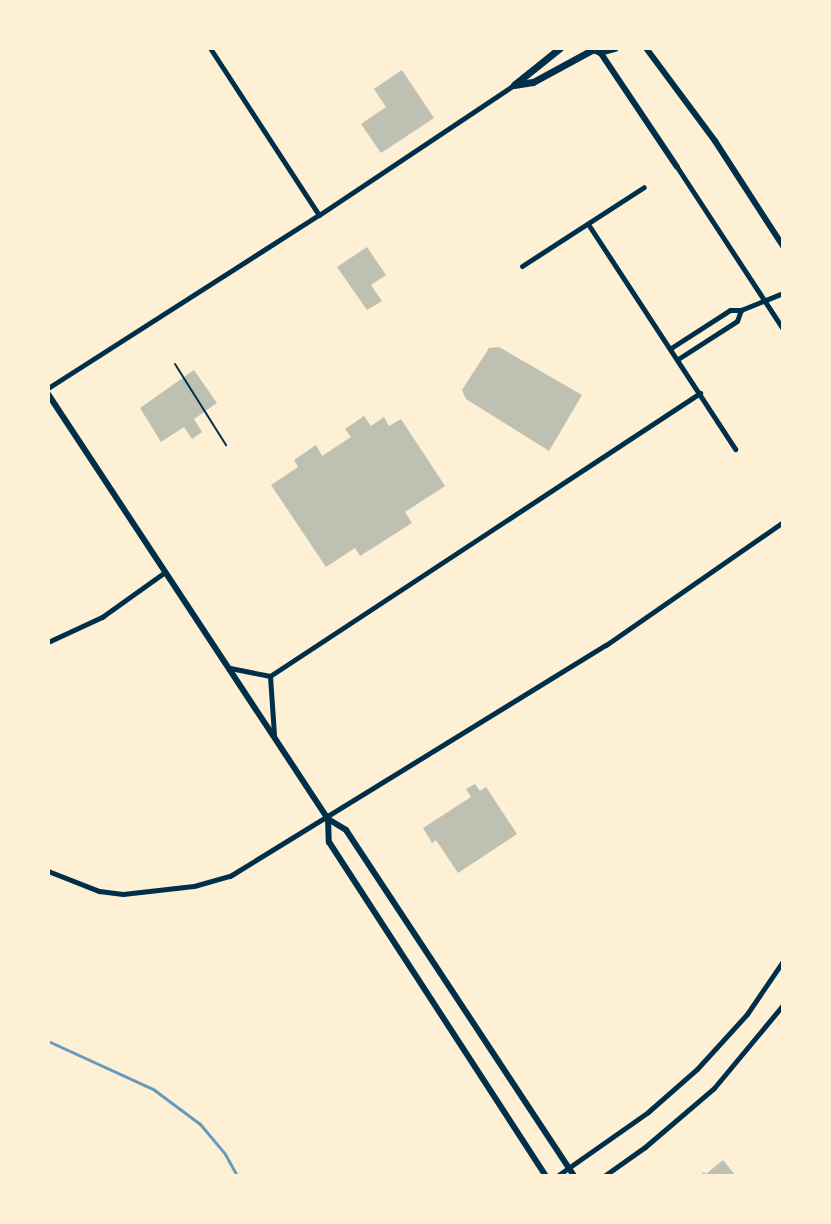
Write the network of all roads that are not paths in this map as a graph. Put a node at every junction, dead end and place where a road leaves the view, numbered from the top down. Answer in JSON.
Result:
{"nodes":[{"id":1,"x":210,"y":48,"type":"edge"},
{"id":2,"x":560,"y":48,"type":"edge"},
{"id":3,"x":614,"y":48,"type":"edge"},
{"id":4,"x":646,"y":48,"type":"edge"},
{"id":5,"x":594,"y":50,"type":"edge"},
{"id":6,"x":514,"y":85,"type":"junction"},
{"id":7,"x":677,"y":167,"type":"joint"},
{"id":8,"x":644,"y":187,"type":"dead end"},
{"id":9,"x":319,"y":215,"type":"junction"},
{"id":10,"x":588,"y":224,"type":"junction"},
{"id":11,"x":783,"y":246,"type":"edge"},
{"id":12,"x":522,"y":266,"type":"dead end"},
{"id":13,"x":783,"y":293,"type":"edge"},
{"id":14,"x":763,"y":300,"type":"junction"},
{"id":15,"x":741,"y":310,"type":"junction"},
{"id":16,"x":708,"y":324,"type":"junction"},
{"id":17,"x":783,"y":329,"type":"edge"},
{"id":18,"x":714,"y":336,"type":"junction"},
{"id":19,"x":671,"y":348,"type":"junction"},
{"id":20,"x":678,"y":359,"type":"junction"},
{"id":21,"x":175,"y":364,"type":"dead end"},
{"id":22,"x":48,"y":388,"type":"edge"},
{"id":23,"x":700,"y":393,"type":"junction"},
{"id":24,"x":48,"y":394,"type":"edge"},
{"id":25,"x":226,"y":445,"type":"dead end"},
{"id":26,"x":735,"y":449,"type":"dead end"},
{"id":27,"x":783,"y":522,"type":"edge"},
{"id":28,"x":165,"y":572,"type":"junction"},
{"id":29,"x":48,"y":642,"type":"edge"},
{"id":30,"x":228,"y":668,"type":"junction"},
{"id":31,"x":270,"y":676,"type":"junction"},
{"id":32,"x":274,"y":738,"type":"junction"},
{"id":33,"x":328,"y":819,"type":"junction"},
{"id":34,"x":48,"y":871,"type":"edge"},
{"id":35,"x":783,"y":961,"type":"edge"},
{"id":36,"x":783,"y":1005,"type":"edge"},
{"id":37,"x":569,"y":1169,"type":"junction"},
{"id":38,"x":546,"y":1176,"type":"edge"},
{"id":39,"x":557,"y":1176,"type":"edge"},
{"id":40,"x":574,"y":1176,"type":"edge"},
{"id":41,"x":604,"y":1176,"type":"edge"}],
"edges":[{"from":1,"to":9,"type":"street"},
{"from":2,"to":6,"type":"main road"},
{"from":3,"to":5,"type":"main road"},
{"from":4,"to":11,"type":"street"},
{"from":5,"to":6,"type":"main road"},
{"from":5,"to":7,"type":"street"},
{"from":6,"to":9,"type":"street"},
{"from":7,"to":14,"type":"street"},
{"from":8,"to":10,"type":"street"},
{"from":9,"to":22,"type":"street"},
{"from":10,"to":12,"type":"street"},
{"from":10,"to":19,"type":"street"},
{"from":13,"to":14,"type":"street"},
{"from":14,"to":15,"type":"street"},
{"from":14,"to":17,"type":"street"},
{"from":15,"to":16,"type":"street"},
{"from":15,"to":18,"type":"street"},
{"from":16,"to":18,"type":"street"},
{"from":16,"to":19,"type":"street"},
{"from":18,"to":20,"type":"street"},
{"from":19,"to":20,"type":"street"},
{"from":20,"to":23,"type":"street"},
{"from":21,"to":25,"type":"lane"},
{"from":23,"to":26,"type":"street"},
{"from":23,"to":31,"type":"street"},
{"from":24,"to":28,"type":"street"},
{"from":27,"to":33,"type":"street"},
{"from":28,"to":29,"type":"street"},
{"from":28,"to":30,"type":"street"},
{"from":30,"to":31,"type":"street"},
{"from":30,"to":32,"type":"street"},
{"from":31,"to":32,"type":"street"},
{"from":32,"to":33,"type":"street"},
{"from":33,"to":34,"type":"street"},
{"from":33,"to":37,"type":"street"},
{"from":33,"to":38,"type":"street"},
{"from":35,"to":37,"type":"street"},
{"from":36,"to":41,"type":"street"},
{"from":37,"to":39,"type":"street"},
{"from":37,"to":40,"type":"street"}]}
